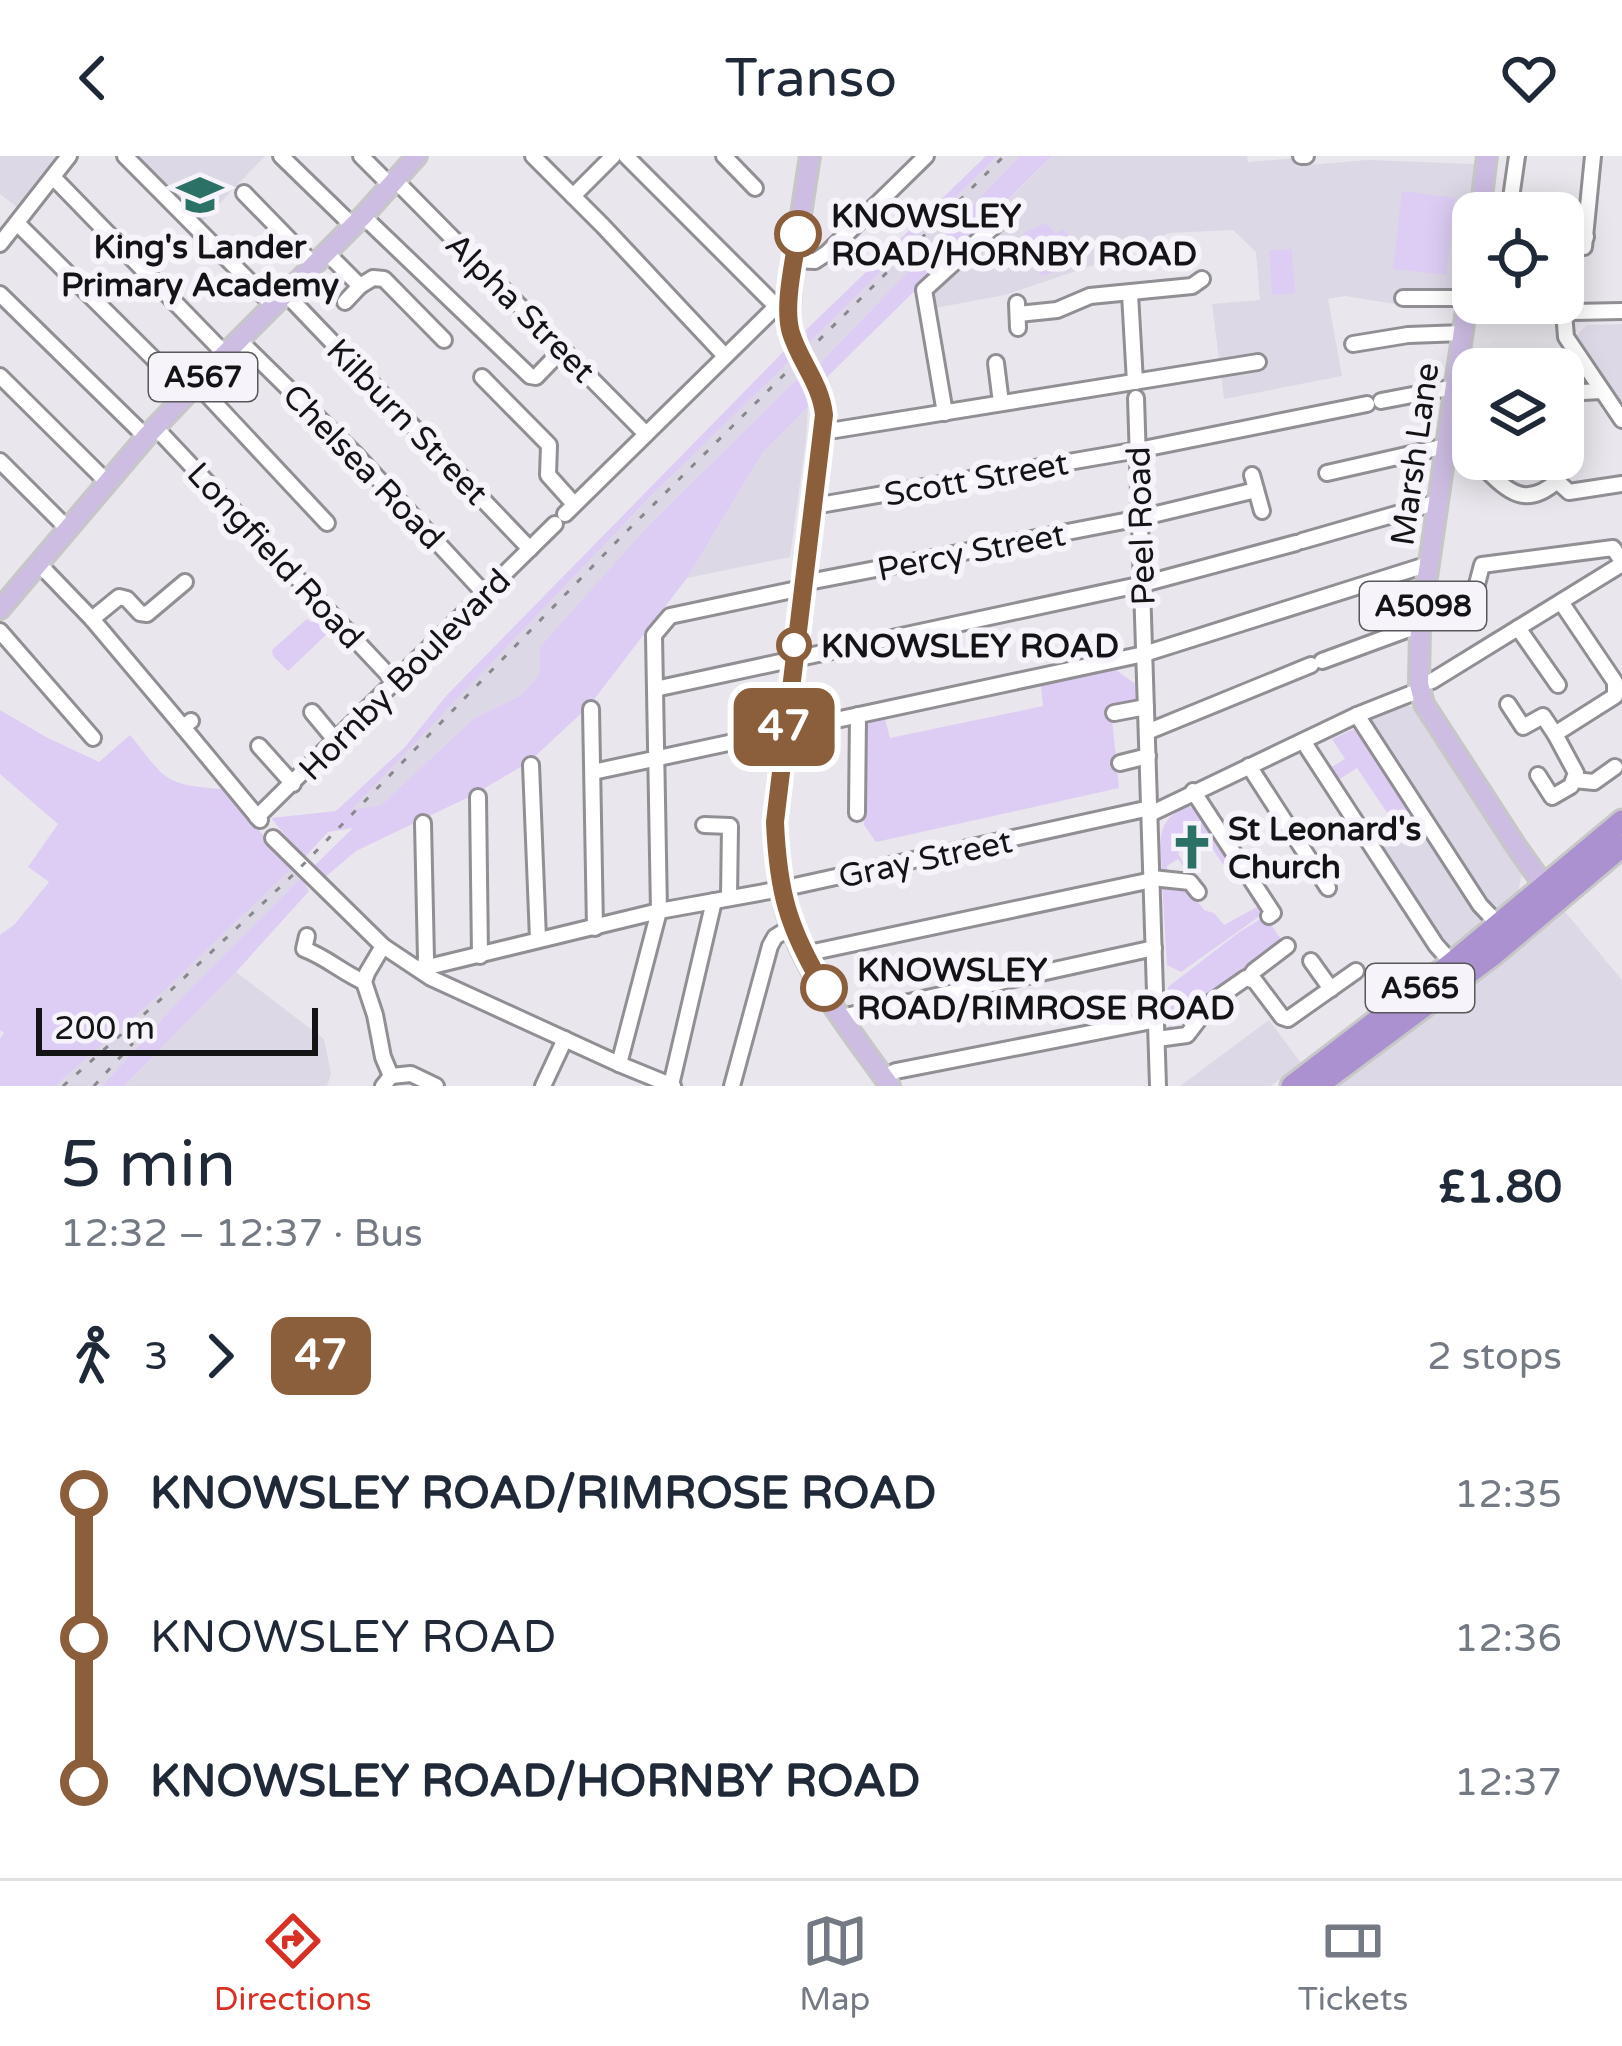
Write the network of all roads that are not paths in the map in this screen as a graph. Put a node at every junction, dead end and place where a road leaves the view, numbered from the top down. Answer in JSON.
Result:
{"nodes":[{"id":1,"x":68,"y":156,"type":"edge"},
{"id":2,"x":124,"y":156,"type":"edge"},
{"id":3,"x":281,"y":156,"type":"edge"},
{"id":4,"x":361,"y":156,"type":"edge"},
{"id":5,"x":417,"y":156,"type":"edge"},
{"id":6,"x":533,"y":156,"type":"edge"},
{"id":7,"x":613,"y":156,"type":"edge"},
{"id":8,"x":626,"y":156,"type":"edge"},
{"id":9,"x":724,"y":156,"type":"edge"},
{"id":10,"x":810,"y":156,"type":"edge"},
{"id":11,"x":1487,"y":156,"type":"edge"},
{"id":12,"x":1517,"y":156,"type":"edge"},
{"id":13,"x":1593,"y":156,"type":"edge"},
{"id":14,"x":917,"y":160,"type":"edge"},
{"id":15,"x":53,"y":177,"type":"junction"},
{"id":16,"x":393,"y":183,"type":"junction"},
{"id":17,"x":755,"y":188,"type":"dead end"},
{"id":18,"x":577,"y":192,"type":"junction"},
{"id":19,"x":1483,"y":192,"type":"edge"},
{"id":20,"x":1512,"y":192,"type":"edge"},
{"id":21,"x":244,"y":193,"type":"dead end"},
{"id":22,"x":1005,"y":216,"type":"dead end"},
{"id":23,"x":358,"y":221,"type":"junction"},
{"id":24,"x":17,"y":223,"type":"junction"},
{"id":25,"x":1584,"y":242,"type":"edge"},
{"id":26,"x":0,"y":244,"type":"edge"},
{"id":27,"x":321,"y":259,"type":"junction"},
{"id":28,"x":794,"y":260,"type":"junction"},
{"id":29,"x":1202,"y":279,"type":"dead end"},
{"id":30,"x":360,"y":286,"type":"junction"},
{"id":31,"x":0,"y":294,"type":"edge"},
{"id":32,"x":1130,"y":294,"type":"junction"},
{"id":33,"x":783,"y":298,"type":"junction"},
{"id":34,"x":1402,"y":298,"type":"dead end"},
{"id":35,"x":280,"y":300,"type":"junction"},
{"id":36,"x":345,"y":302,"type":"dead end"},
{"id":37,"x":1452,"y":311,"type":"edge"},
{"id":38,"x":1622,"y":311,"type":"edge"},
{"id":39,"x":1584,"y":312,"type":"edge"},
{"id":40,"x":1018,"y":315,"type":"dead end"},
{"id":41,"x":1452,"y":319,"type":"edge"},
{"id":42,"x":1565,"y":324,"type":"edge"},
{"id":43,"x":435,"y":339,"type":"dead end"},
{"id":44,"x":1353,"y":344,"type":"dead end"},
{"id":45,"x":233,"y":347,"type":"junction"},
{"id":46,"x":563,"y":349,"type":"junction"},
{"id":47,"x":725,"y":356,"type":"junction"},
{"id":48,"x":1258,"y":362,"type":"dead end"},
{"id":49,"x":996,"y":363,"type":"dead end"},
{"id":50,"x":0,"y":376,"type":"edge"},
{"id":51,"x":485,"y":387,"type":"dead end"},
{"id":52,"x":192,"y":389,"type":"junction"},
{"id":53,"x":1135,"y":390,"type":"junction"},
{"id":54,"x":1452,"y":391,"type":"edge"},
{"id":55,"x":1602,"y":391,"type":"junction"},
{"id":56,"x":1584,"y":392,"type":"edge"},
{"id":57,"x":1452,"y":399,"type":"edge"},
{"id":58,"x":1001,"y":403,"type":"junction"},
{"id":59,"x":945,"y":413,"type":"junction"},
{"id":60,"x":1622,"y":419,"type":"edge"},
{"id":61,"x":823,"y":432,"type":"junction"},
{"id":62,"x":151,"y":433,"type":"junction"},
{"id":63,"x":646,"y":434,"type":"junction"},
{"id":64,"x":1446,"y":446,"type":"junction"},
{"id":65,"x":1452,"y":446,"type":"edge"},
{"id":66,"x":1138,"y":450,"type":"junction"},
{"id":67,"x":0,"y":461,"type":"edge"},
{"id":68,"x":1327,"y":473,"type":"dead end"},
{"id":69,"x":1497,"y":480,"type":"edge"},
{"id":70,"x":1557,"y":481,"type":"joint"},
{"id":71,"x":107,"y":482,"type":"junction"},
{"id":72,"x":1622,"y":484,"type":"edge"},
{"id":73,"x":1438,"y":502,"type":"junction"},
{"id":74,"x":814,"y":506,"type":"junction"},
{"id":75,"x":1262,"y":511,"type":"dead end"},
{"id":76,"x":565,"y":514,"type":"junction"},
{"id":77,"x":1140,"y":518,"type":"junction"},
{"id":78,"x":327,"y":523,"type":"dead end"},
{"id":79,"x":68,"y":529,"type":"junction"},
{"id":80,"x":530,"y":549,"type":"junction"},
{"id":81,"x":1622,"y":562,"type":"edge"},
{"id":82,"x":39,"y":564,"type":"junction"},
{"id":83,"x":1429,"y":564,"type":"junction"},
{"id":84,"x":185,"y":581,"type":"dead end"},
{"id":85,"x":1143,"y":584,"type":"junction"},
{"id":86,"x":802,"y":585,"type":"junction"},
{"id":87,"x":1475,"y":592,"type":"dead end"},
{"id":88,"x":485,"y":594,"type":"junction"},
{"id":89,"x":1561,"y":602,"type":"junction"},
{"id":90,"x":0,"y":609,"type":"edge"},
{"id":91,"x":92,"y":619,"type":"junction"},
{"id":92,"x":1420,"y":626,"type":"junction"},
{"id":93,"x":1518,"y":628,"type":"junction"},
{"id":94,"x":0,"y":631,"type":"edge"},
{"id":95,"x":1144,"y":654,"type":"junction"},
{"id":96,"x":793,"y":658,"type":"junction"},
{"id":97,"x":395,"y":682,"type":"junction"},
{"id":98,"x":1558,"y":686,"type":"dead end"},
{"id":99,"x":1419,"y":687,"type":"junction"},
{"id":100,"x":655,"y":688,"type":"junction"},
{"id":101,"x":1508,"y":704,"type":"dead end"},
{"id":102,"x":1146,"y":707,"type":"junction"},
{"id":103,"x":591,"y":709,"type":"dead end"},
{"id":104,"x":312,"y":712,"type":"dead end"},
{"id":105,"x":1114,"y":713,"type":"dead end"},
{"id":106,"x":858,"y":715,"type":"junction"},
{"id":107,"x":1357,"y":716,"type":"junction"},
{"id":108,"x":784,"y":732,"type":"junction"},
{"id":109,"x":1147,"y":732,"type":"junction"},
{"id":110,"x":1555,"y":734,"type":"junction"},
{"id":111,"x":93,"y":737,"type":"dead end"},
{"id":112,"x":336,"y":741,"type":"junction"},
{"id":113,"x":1303,"y":741,"type":"junction"},
{"id":114,"x":259,"y":746,"type":"dead end"},
{"id":115,"x":1148,"y":756,"type":"junction"},
{"id":116,"x":656,"y":760,"type":"junction"},
{"id":117,"x":1120,"y":763,"type":"dead end"},
{"id":118,"x":531,"y":765,"type":"dead end"},
{"id":119,"x":1249,"y":766,"type":"junction"},
{"id":120,"x":1615,"y":767,"type":"dead end"},
{"id":121,"x":593,"y":772,"type":"junction"},
{"id":122,"x":1538,"y":775,"type":"dead end"},
{"id":123,"x":1574,"y":780,"type":"junction"},
{"id":124,"x":293,"y":784,"type":"junction"},
{"id":125,"x":1193,"y":791,"type":"junction"},
{"id":126,"x":478,"y":797,"type":"dead end"},
{"id":127,"x":1155,"y":809,"type":"junction"},
{"id":128,"x":857,"y":813,"type":"dead end"},
{"id":129,"x":1622,"y":821,"type":"edge"},
{"id":130,"x":423,"y":823,"type":"dead end"},
{"id":131,"x":704,"y":825,"type":"dead end"},
{"id":132,"x":273,"y":838,"type":"dead end"},
{"id":133,"x":1622,"y":846,"type":"edge"},
{"id":134,"x":1152,"y":879,"type":"junction"},
{"id":135,"x":1328,"y":888,"type":"dead end"},
{"id":136,"x":781,"y":889,"type":"junction"},
{"id":137,"x":1198,"y":892,"type":"dead end"},
{"id":138,"x":1551,"y":894,"type":"junction"},
{"id":139,"x":721,"y":899,"type":"junction"},
{"id":140,"x":659,"y":911,"type":"junction"},
{"id":141,"x":1269,"y":916,"type":"dead end"},
{"id":142,"x":1498,"y":924,"type":"junction"},
{"id":143,"x":791,"y":927,"type":"junction"},
{"id":144,"x":595,"y":928,"type":"junction"},
{"id":145,"x":307,"y":936,"type":"dead end"},
{"id":146,"x":538,"y":939,"type":"junction"},
{"id":147,"x":383,"y":946,"type":"junction"},
{"id":148,"x":1287,"y":946,"type":"dead end"},
{"id":149,"x":1154,"y":948,"type":"junction"},
{"id":150,"x":804,"y":954,"type":"junction"},
{"id":151,"x":480,"y":956,"type":"junction"},
{"id":152,"x":1311,"y":961,"type":"dead end"},
{"id":153,"x":1452,"y":963,"type":"junction"},
{"id":154,"x":422,"y":969,"type":"junction"},
{"id":155,"x":1356,"y":971,"type":"dead end"},
{"id":156,"x":1249,"y":978,"type":"junction"},
{"id":157,"x":364,"y":982,"type":"junction"},
{"id":158,"x":1331,"y":988,"type":"junction"},
{"id":159,"x":842,"y":1017,"type":"junction"},
{"id":160,"x":1157,"y":1020,"type":"junction"},
{"id":161,"x":565,"y":1039,"type":"junction"},
{"id":162,"x":1157,"y":1039,"type":"junction"},
{"id":163,"x":620,"y":1064,"type":"junction"},
{"id":164,"x":387,"y":1081,"type":"edge"},
{"id":165,"x":887,"y":1082,"type":"edge"},
{"id":166,"x":1309,"y":1083,"type":"edge"},
{"id":167,"x":436,"y":1086,"type":"edge"},
{"id":168,"x":543,"y":1086,"type":"edge"},
{"id":169,"x":672,"y":1086,"type":"edge"},
{"id":170,"x":732,"y":1086,"type":"edge"},
{"id":171,"x":1158,"y":1086,"type":"edge"}],
"edges":[{"from":1,"to":15,"type":"street"},
{"from":2,"to":35,"type":"street","name":"Kilburn Street"},
{"from":3,"to":23,"type":"street"},
{"from":4,"to":16,"type":"street","name":"Alpha Street"},
{"from":5,"to":16,"type":"main road","number":"A567"},
{"from":6,"to":18,"type":"street"},
{"from":7,"to":18,"type":"street"},
{"from":8,"to":33,"type":"street"},
{"from":9,"to":17,"type":"street"},
{"from":10,"to":28,"type":"main road"},
{"from":11,"to":19,"type":"main road"},
{"from":12,"to":20,"type":"street"},
{"from":13,"to":25,"type":"street"},
{"from":14,"to":28,"type":"street"},
{"from":15,"to":24,"type":"street"},
{"from":15,"to":45,"type":"street","name":"Chelsea Road"},
{"from":16,"to":23,"type":"main road","number":"A567"},
{"from":16,"to":46,"type":"street","name":"Alpha Street"},
{"from":18,"to":47,"type":"street"},
{"from":21,"to":27,"type":"street"},
{"from":22,"to":59,"type":"street"},
{"from":23,"to":27,"type":"main road","number":"A567"},
{"from":23,"to":46,"type":"street"},
{"from":24,"to":26,"type":"street"},
{"from":24,"to":52,"type":"street"},
{"from":27,"to":30,"type":"street"},
{"from":27,"to":35,"type":"main road","number":"A567"},
{"from":28,"to":33,"type":"main road"},
{"from":29,"to":32,"type":"street"},
{"from":30,"to":36,"type":"street"},
{"from":30,"to":43,"type":"street"},
{"from":31,"to":62,"type":"street","name":"Longfield Road"},
{"from":32,"to":40,"type":"street"},
{"from":32,"to":53,"type":"street","name":"Peel Road"},
{"from":33,"to":47,"type":"street","name":"Hornby Boulevard"},
{"from":33,"to":61,"type":"main road"},
{"from":34,"to":37,"type":"street"},
{"from":35,"to":45,"type":"main road","number":"A567"},
{"from":35,"to":80,"type":"street","name":"Kilburn Street"},
{"from":38,"to":39,"type":"street"},
{"from":41,"to":44,"type":"street"},
{"from":42,"to":55,"type":"street"},
{"from":45,"to":52,"type":"main road","number":"A567"},
{"from":45,"to":88,"type":"street","name":"Chelsea Road"},
{"from":46,"to":63,"type":"street","name":"Alpha Street"},
{"from":47,"to":63,"type":"street","name":"Hornby Boulevard"},
{"from":48,"to":53,"type":"street"},
{"from":49,"to":58,"type":"street"},
{"from":50,"to":71,"type":"street"},
{"from":51,"to":76,"type":"street"},
{"from":52,"to":62,"type":"main road","number":"A567"},
{"from":52,"to":78,"type":"street"},
{"from":53,"to":58,"type":"street"},
{"from":53,"to":66,"type":"street","name":"Peel Road"},
{"from":54,"to":66,"type":"street","name":"Scott Street"},
{"from":55,"to":56,"type":"street"},
{"from":55,"to":60,"type":"street"},
{"from":57,"to":64,"type":"main road","name":"Marsh Lane","number":"A5098"},
{"from":58,"to":59,"type":"street"},
{"from":59,"to":61,"type":"street"},
{"from":61,"to":74,"type":"main road"},
{"from":62,"to":71,"type":"main road","number":"A567"},
{"from":62,"to":97,"type":"street","name":"Longfield Road"},
{"from":63,"to":76,"type":"street","name":"Hornby Boulevard"},
{"from":64,"to":65,"type":"street"},
{"from":64,"to":68,"type":"street"},
{"from":64,"to":73,"type":"main road","name":"Marsh Lane","number":"A5098"},
{"from":66,"to":74,"type":"street","name":"Scott Street"},
{"from":66,"to":77,"type":"street","name":"Peel Road"},
{"from":67,"to":79,"type":"street"},
{"from":69,"to":70,"type":"street"},
{"from":70,"to":72,"type":"street"},
{"from":71,"to":79,"type":"main road","number":"A567"},
{"from":73,"to":83,"type":"main road","name":"Marsh Lane","number":"A5098"},
{"from":73,"to":85,"type":"street"},
{"from":74,"to":86,"type":"main road"},
{"from":75,"to":77,"type":"street","name":"Percy Street"},
{"from":76,"to":80,"type":"street","name":"Hornby Boulevard"},
{"from":77,"to":85,"type":"street","name":"Peel Road"},
{"from":77,"to":86,"type":"street","name":"Percy Street"},
{"from":79,"to":82,"type":"main road","number":"A567"},
{"from":80,"to":88,"type":"street","name":"Hornby Boulevard"},
{"from":81,"to":87,"type":"street"},
{"from":81,"to":89,"type":"street","name":"Gray Street"},
{"from":82,"to":90,"type":"main road","number":"A567"},
{"from":82,"to":91,"type":"street"},
{"from":83,"to":92,"type":"main road","name":"Marsh Lane","number":"A5098"},
{"from":83,"to":95,"type":"street"},
{"from":84,"to":91,"type":"street"},
{"from":85,"to":95,"type":"street","name":"Peel Road"},
{"from":85,"to":96,"type":"street"},
{"from":86,"to":96,"type":"main road"},
{"from":86,"to":100,"type":"street","name":"Percy Street"},
{"from":88,"to":97,"type":"street","name":"Hornby Boulevard"},
{"from":89,"to":93,"type":"street","name":"Gray Street"},
{"from":89,"to":110,"type":"street"},
{"from":91,"to":124,"type":"street","name":"Hornby Boulevard"},
{"from":92,"to":99,"type":"main road","name":"Marsh Lane","number":"A5098"},
{"from":92,"to":109,"type":"street"},
{"from":93,"to":98,"type":"street"},
{"from":93,"to":99,"type":"street","name":"Gray Street"},
{"from":94,"to":111,"type":"street"},
{"from":95,"to":102,"type":"street","name":"Peel Road"},
{"from":95,"to":106,"type":"street"},
{"from":96,"to":100,"type":"street"},
{"from":96,"to":108,"type":"main road"},
{"from":97,"to":112,"type":"street","name":"Hornby Boulevard"},
{"from":99,"to":107,"type":"street","name":"Gray Street"},
{"from":99,"to":138,"type":"main road","name":"Marsh Lane","number":"A5098"},
{"from":100,"to":116,"type":"street"},
{"from":101,"to":110,"type":"street"},
{"from":102,"to":105,"type":"street"},
{"from":102,"to":109,"type":"street","name":"Peel Road"},
{"from":103,"to":121,"type":"street"},
{"from":104,"to":112,"type":"street"},
{"from":106,"to":108,"type":"street"},
{"from":106,"to":128,"type":"street"},
{"from":107,"to":113,"type":"street","name":"Gray Street"},
{"from":107,"to":142,"type":"street"},
{"from":108,"to":116,"type":"street"},
{"from":108,"to":136,"type":"main road"},
{"from":109,"to":115,"type":"street","name":"Peel Road"},
{"from":110,"to":123,"type":"street"},
{"from":112,"to":124,"type":"street","name":"Hornby Boulevard"},
{"from":113,"to":119,"type":"street","name":"Gray Street"},
{"from":113,"to":153,"type":"street"},
{"from":114,"to":124,"type":"street"},
{"from":115,"to":117,"type":"street"},
{"from":115,"to":127,"type":"street","name":"Peel Road"},
{"from":116,"to":121,"type":"street"},
{"from":116,"to":140,"type":"street"},
{"from":118,"to":146,"type":"street"},
{"from":119,"to":125,"type":"street","name":"Gray Street"},
{"from":119,"to":135,"type":"street"},
{"from":120,"to":123,"type":"street"},
{"from":121,"to":144,"type":"street"},
{"from":122,"to":123,"type":"street"},
{"from":125,"to":127,"type":"street","name":"Gray Street"},
{"from":125,"to":141,"type":"street"},
{"from":126,"to":151,"type":"street"},
{"from":127,"to":134,"type":"street","name":"Peel Road"},
{"from":127,"to":136,"type":"street","name":"Gray Street"},
{"from":129,"to":138,"type":"highway","number":"A565"},
{"from":130,"to":154,"type":"street"},
{"from":131,"to":139,"type":"street"},
{"from":132,"to":147,"type":"street"},
{"from":133,"to":138,"type":"highway","number":"A565"},
{"from":134,"to":137,"type":"street"},
{"from":134,"to":149,"type":"street","name":"Peel Road"},
{"from":134,"to":150,"type":"street"},
{"from":136,"to":139,"type":"street","name":"Gray Street"},
{"from":136,"to":143,"type":"main road"},
{"from":138,"to":142,"type":"highway","number":"A565"},
{"from":138,"to":166,"type":"highway","number":"A565"},
{"from":139,"to":140,"type":"street","name":"Gray Street"},
{"from":139,"to":169,"type":"street"},
{"from":140,"to":144,"type":"street","name":"Gray Street"},
{"from":140,"to":163,"type":"street"},
{"from":142,"to":153,"type":"highway","number":"A565"},
{"from":143,"to":150,"type":"main road"},
{"from":143,"to":170,"type":"street"},
{"from":144,"to":146,"type":"street","name":"Gray Street"},
{"from":145,"to":157,"type":"street"},
{"from":146,"to":151,"type":"street","name":"Gray Street"},
{"from":147,"to":154,"type":"street"},
{"from":147,"to":157,"type":"street"},
{"from":148,"to":156,"type":"street"},
{"from":149,"to":159,"type":"street"},
{"from":149,"to":160,"type":"street","name":"Peel Road"},
{"from":150,"to":159,"type":"main road"},
{"from":151,"to":154,"type":"street","name":"Gray Street"},
{"from":152,"to":158,"type":"street"},
{"from":153,"to":166,"type":"highway","number":"A565"},
{"from":154,"to":161,"type":"street"},
{"from":155,"to":158,"type":"street"},
{"from":156,"to":158,"type":"street"},
{"from":156,"to":162,"type":"street"},
{"from":157,"to":164,"type":"street"},
{"from":159,"to":165,"type":"main road"},
{"from":160,"to":162,"type":"street","name":"Peel Road"},
{"from":160,"to":165,"type":"street"},
{"from":161,"to":163,"type":"street"},
{"from":161,"to":168,"type":"street"},
{"from":162,"to":171,"type":"street","name":"Peel Road"},
{"from":163,"to":169,"type":"street"},
{"from":164,"to":167,"type":"street"}]}
